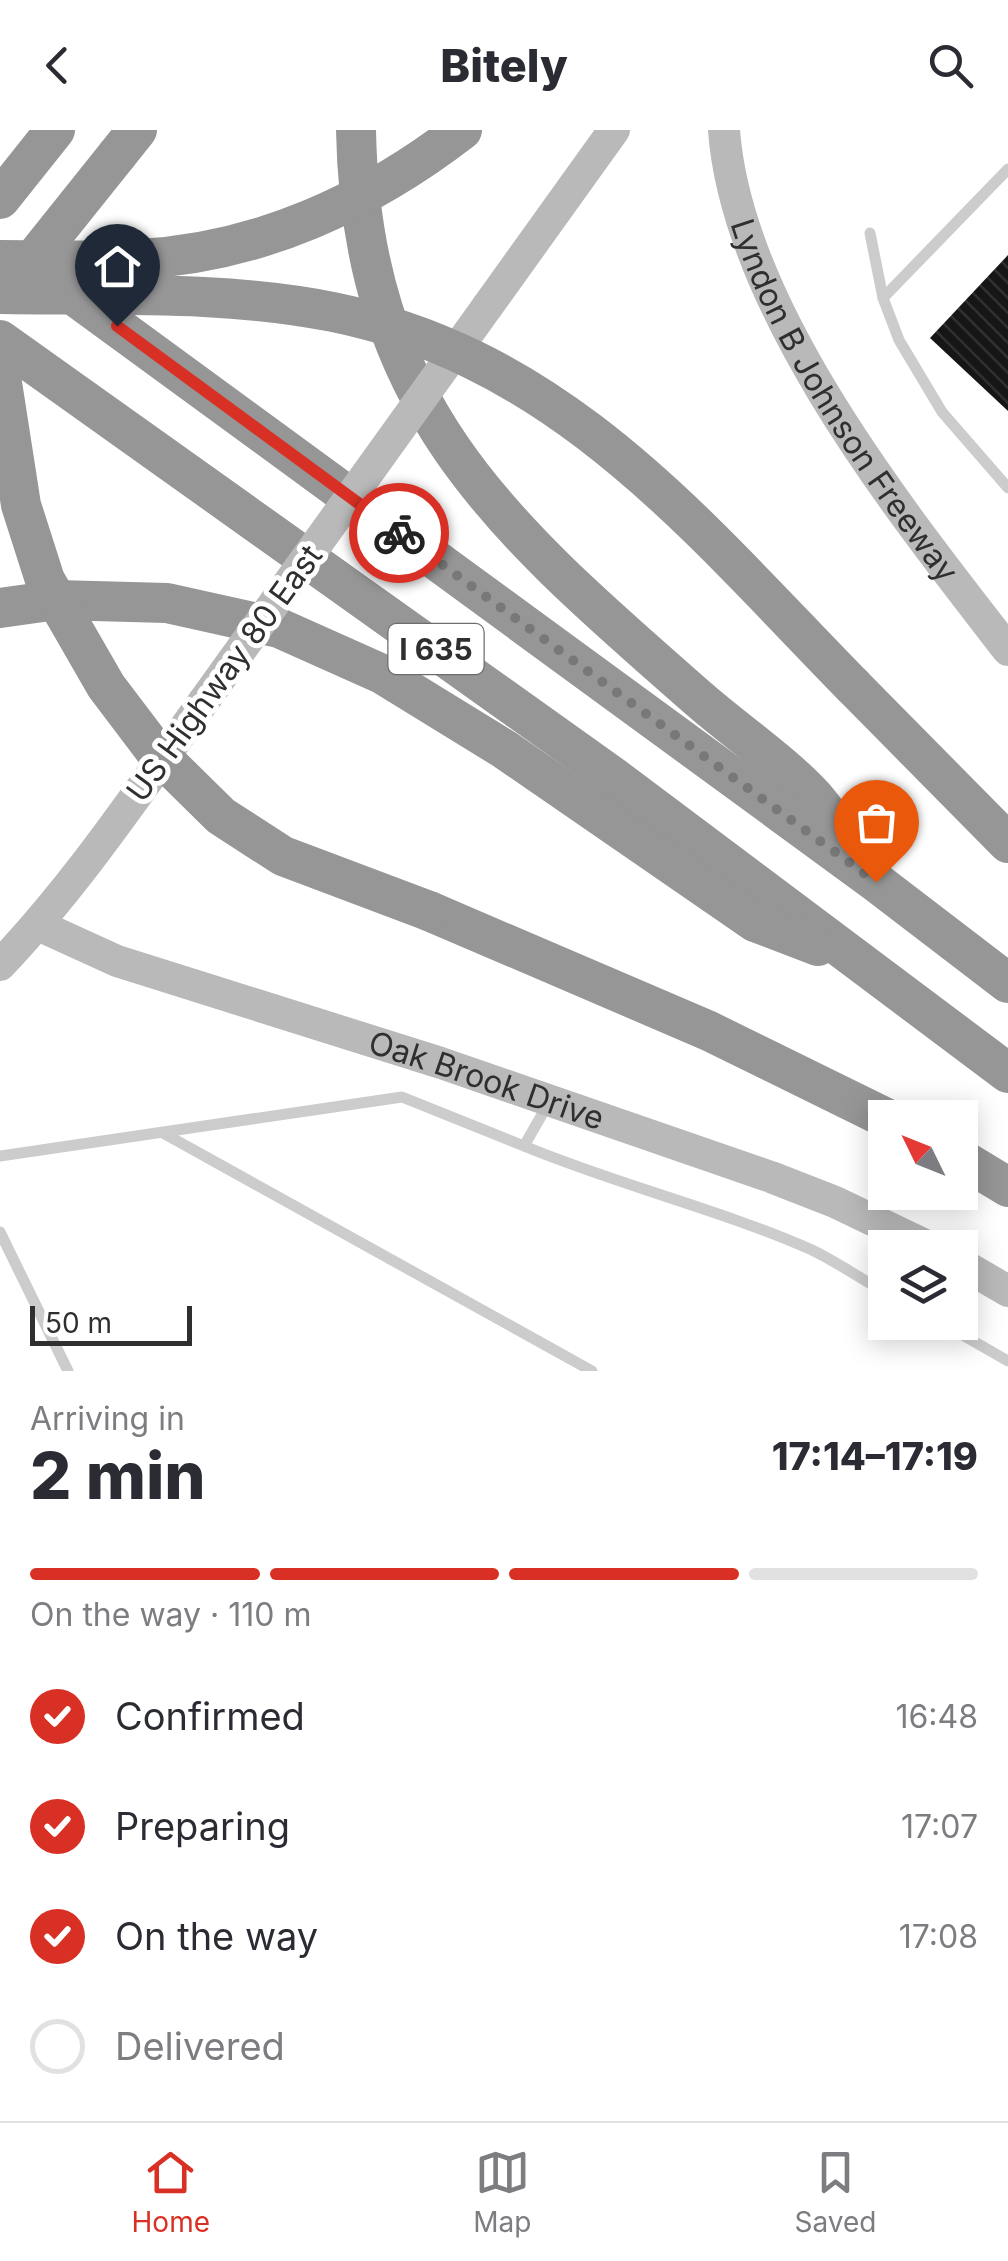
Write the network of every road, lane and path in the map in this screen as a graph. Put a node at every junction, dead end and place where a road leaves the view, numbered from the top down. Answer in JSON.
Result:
{"nodes":[{"id":1,"x":56,"y":130,"type":"edge"},
{"id":2,"x":356,"y":130,"type":"edge"},
{"id":3,"x":462,"y":130,"type":"edge"},
{"id":4,"x":614,"y":130,"type":"edge"},
{"id":5,"x":724,"y":130,"type":"edge"},
{"id":6,"x":127,"y":143,"type":"edge"},
{"id":7,"x":1008,"y":169,"type":"edge"},
{"id":8,"x":0,"y":200,"type":"edge"},
{"id":9,"x":870,"y":233,"type":"dead end"},
{"id":10,"x":0,"y":242,"type":"edge"},
{"id":11,"x":0,"y":260,"type":"edge"},
{"id":12,"x":0,"y":298,"type":"edge"},
{"id":13,"x":884,"y":298,"type":"junction"},
{"id":14,"x":0,"y":340,"type":"edge"},
{"id":15,"x":0,"y":370,"type":"edge"},
{"id":16,"x":1008,"y":488,"type":"edge"},
{"id":17,"x":0,"y":608,"type":"edge"},
{"id":18,"x":1008,"y":650,"type":"edge"},
{"id":19,"x":1008,"y":843,"type":"edge"},
{"id":20,"x":876,"y":882,"type":"junction"},
{"id":21,"x":38,"y":925,"type":"junction"},
{"id":22,"x":0,"y":965,"type":"edge"},
{"id":23,"x":868,"y":965,"type":"junction"},
{"id":24,"x":1008,"y":983,"type":"edge"},
{"id":25,"x":1008,"y":1073,"type":"edge"},
{"id":26,"x":549,"y":1101,"type":"junction"},
{"id":27,"x":868,"y":1109,"type":"edge"},
{"id":28,"x":163,"y":1133,"type":"junction"},
{"id":29,"x":524,"y":1146,"type":"junction"},
{"id":30,"x":0,"y":1156,"type":"edge"},
{"id":31,"x":978,"y":1169,"type":"edge"},
{"id":32,"x":1008,"y":1187,"type":"edge"},
{"id":33,"x":894,"y":1230,"type":"edge"},
{"id":34,"x":0,"y":1232,"type":"edge"},
{"id":35,"x":978,"y":1274,"type":"edge"},
{"id":36,"x":868,"y":1282,"type":"edge"},
{"id":37,"x":1008,"y":1290,"type":"edge"},
{"id":38,"x":971,"y":1340,"type":"edge"},
{"id":39,"x":1008,"y":1361,"type":"edge"},
{"id":40,"x":68,"y":1371,"type":"edge"},
{"id":41,"x":592,"y":1371,"type":"edge"}],
"edges":[{"from":1,"to":8,"type":"highway"},
{"from":2,"to":20,"type":"highway"},
{"from":3,"to":11,"type":"highway","bridge":true},
{"from":4,"to":21,"type":"main road","name":"US Highway 80 East","bridge":true},
{"from":5,"to":18,"type":"main road","name":"Lyndon B Johnson Freeway"},
{"from":6,"to":12,"type":"highway","bridge":true},
{"from":7,"to":13,"type":"lane"},
{"from":9,"to":13,"type":"lane"},
{"from":10,"to":20,"type":"highway","number":"I 635"},
{"from":12,"to":19,"type":"highway","bridge":true},
{"from":13,"to":16,"type":"lane"},
{"from":14,"to":23,"type":"highway","number":"I 635"},
{"from":15,"to":27,"type":"highway","bridge":true},
{"from":17,"to":23,"type":"highway"},
{"from":20,"to":24,"type":"highway","number":"I 635"},
{"from":21,"to":22,"type":"main road","name":"US Highway 80 East"},
{"from":21,"to":26,"type":"main road","name":"Oak Brook Drive"},
{"from":23,"to":25,"type":"highway","number":"I 635"},
{"from":26,"to":29,"type":"lane"},
{"from":26,"to":33,"type":"main road","name":"Oak Brook Drive"},
{"from":28,"to":29,"type":"lane"},
{"from":28,"to":30,"type":"lane"},
{"from":28,"to":41,"type":"lane"},
{"from":29,"to":36,"type":"lane"},
{"from":31,"to":32,"type":"highway"},
{"from":34,"to":40,"type":"lane"},
{"from":35,"to":37,"type":"main road"},
{"from":38,"to":39,"type":"lane"}]}
